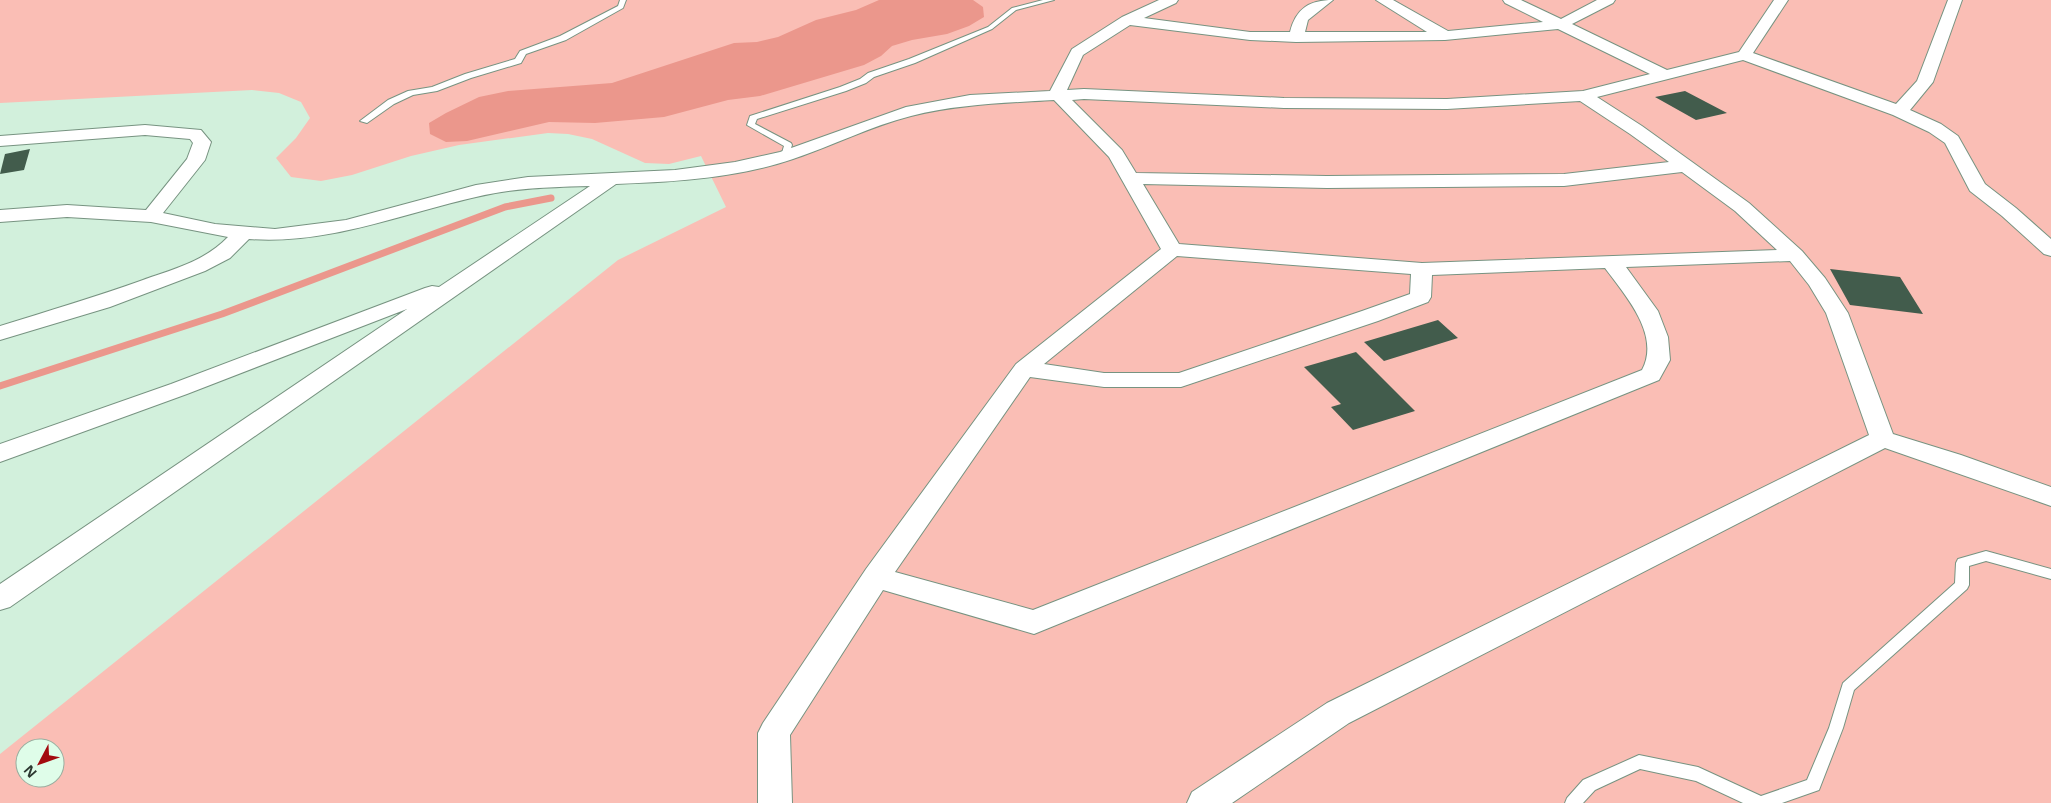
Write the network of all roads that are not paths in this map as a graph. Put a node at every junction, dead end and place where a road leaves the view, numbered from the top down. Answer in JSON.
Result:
{"nodes":[{"id":1,"x":623,"y":0,"type":"edge"},
{"id":2,"x":1051,"y":0,"type":"edge"},
{"id":3,"x":1171,"y":0,"type":"edge"},
{"id":4,"x":1326,"y":0,"type":"edge"},
{"id":5,"x":1384,"y":0,"type":"edge"},
{"id":6,"x":1510,"y":0,"type":"edge"},
{"id":7,"x":1608,"y":0,"type":"edge"},
{"id":8,"x":1781,"y":0,"type":"edge"},
{"id":9,"x":1955,"y":0,"type":"edge"},
{"id":10,"x":1127,"y":20,"type":"junction"},
{"id":11,"x":1562,"y":24,"type":"junction"},
{"id":12,"x":1444,"y":36,"type":"junction"},
{"id":13,"x":1296,"y":37,"type":"junction"},
{"id":14,"x":1744,"y":55,"type":"junction"},
{"id":15,"x":1665,"y":75,"type":"junction"},
{"id":16,"x":1057,"y":94,"type":"junction"},
{"id":17,"x":1583,"y":96,"type":"junction"},
{"id":18,"x":1899,"y":111,"type":"junction"},
{"id":19,"x":364,"y":121,"type":"dead end"},
{"id":20,"x":0,"y":141,"type":"edge"},
{"id":21,"x":785,"y":156,"type":"junction"},
{"id":22,"x":1683,"y":166,"type":"junction"},
{"id":23,"x":1131,"y":178,"type":"junction"},
{"id":24,"x":612,"y":179,"type":"junction"},
{"id":25,"x":0,"y":216,"type":"edge"},
{"id":26,"x":150,"y":216,"type":"junction"},
{"id":27,"x":243,"y":233,"type":"junction"},
{"id":28,"x":1172,"y":250,"type":"junction"},
{"id":29,"x":2051,"y":250,"type":"edge"},
{"id":30,"x":1795,"y":256,"type":"junction"},
{"id":31,"x":1611,"y":262,"type":"junction"},
{"id":32,"x":1422,"y":269,"type":"junction"},
{"id":33,"x":471,"y":276,"type":"junction"},
{"id":34,"x":0,"y":334,"type":"edge"},
{"id":35,"x":1024,"y":369,"type":"junction"},
{"id":36,"x":1883,"y":439,"type":"junction"},
{"id":37,"x":0,"y":453,"type":"edge"},
{"id":38,"x":2051,"y":497,"type":"edge"},
{"id":39,"x":2051,"y":574,"type":"edge"},
{"id":40,"x":876,"y":577,"type":"junction"},
{"id":41,"x":0,"y":599,"type":"edge"},
{"id":42,"x":775,"y":803,"type":"edge"},
{"id":43,"x":1204,"y":803,"type":"edge"},
{"id":44,"x":1573,"y":803,"type":"edge"},
{"id":45,"x":1760,"y":803,"type":"edge"}],
"edges":[{"from":1,"to":19,"type":"lane"},
{"from":2,"to":21,"type":"lane"},
{"from":3,"to":10,"type":"street"},
{"from":4,"to":13,"type":"street"},
{"from":5,"to":12,"type":"street"},
{"from":6,"to":11,"type":"street"},
{"from":7,"to":11,"type":"street"},
{"from":8,"to":14,"type":"street"},
{"from":9,"to":18,"type":"street"},
{"from":10,"to":13,"type":"street"},
{"from":10,"to":16,"type":"street"},
{"from":11,"to":12,"type":"street"},
{"from":11,"to":15,"type":"street"},
{"from":12,"to":13,"type":"street"},
{"from":14,"to":15,"type":"street"},
{"from":14,"to":18,"type":"street"},
{"from":15,"to":17,"type":"street"},
{"from":16,"to":17,"type":"street"},
{"from":16,"to":21,"type":"street"},
{"from":16,"to":23,"type":"street"},
{"from":17,"to":22,"type":"street"},
{"from":18,"to":29,"type":"street"},
{"from":20,"to":26,"type":"street"},
{"from":21,"to":24,"type":"street"},
{"from":22,"to":23,"type":"street"},
{"from":22,"to":30,"type":"street"},
{"from":23,"to":28,"type":"street"},
{"from":24,"to":27,"type":"street"},
{"from":24,"to":33,"type":"street"},
{"from":25,"to":26,"type":"street"},
{"from":26,"to":27,"type":"street"},
{"from":27,"to":34,"type":"street"},
{"from":28,"to":32,"type":"street"},
{"from":28,"to":35,"type":"street"},
{"from":30,"to":31,"type":"street"},
{"from":30,"to":36,"type":"street"},
{"from":31,"to":32,"type":"street"},
{"from":31,"to":40,"type":"street"},
{"from":32,"to":35,"type":"street"},
{"from":33,"to":37,"type":"street"},
{"from":33,"to":41,"type":"street"},
{"from":35,"to":40,"type":"street"},
{"from":36,"to":38,"type":"street"},
{"from":36,"to":43,"type":"street"},
{"from":39,"to":45,"type":"lane"},
{"from":40,"to":42,"type":"street"},
{"from":44,"to":45,"type":"lane"}]}
